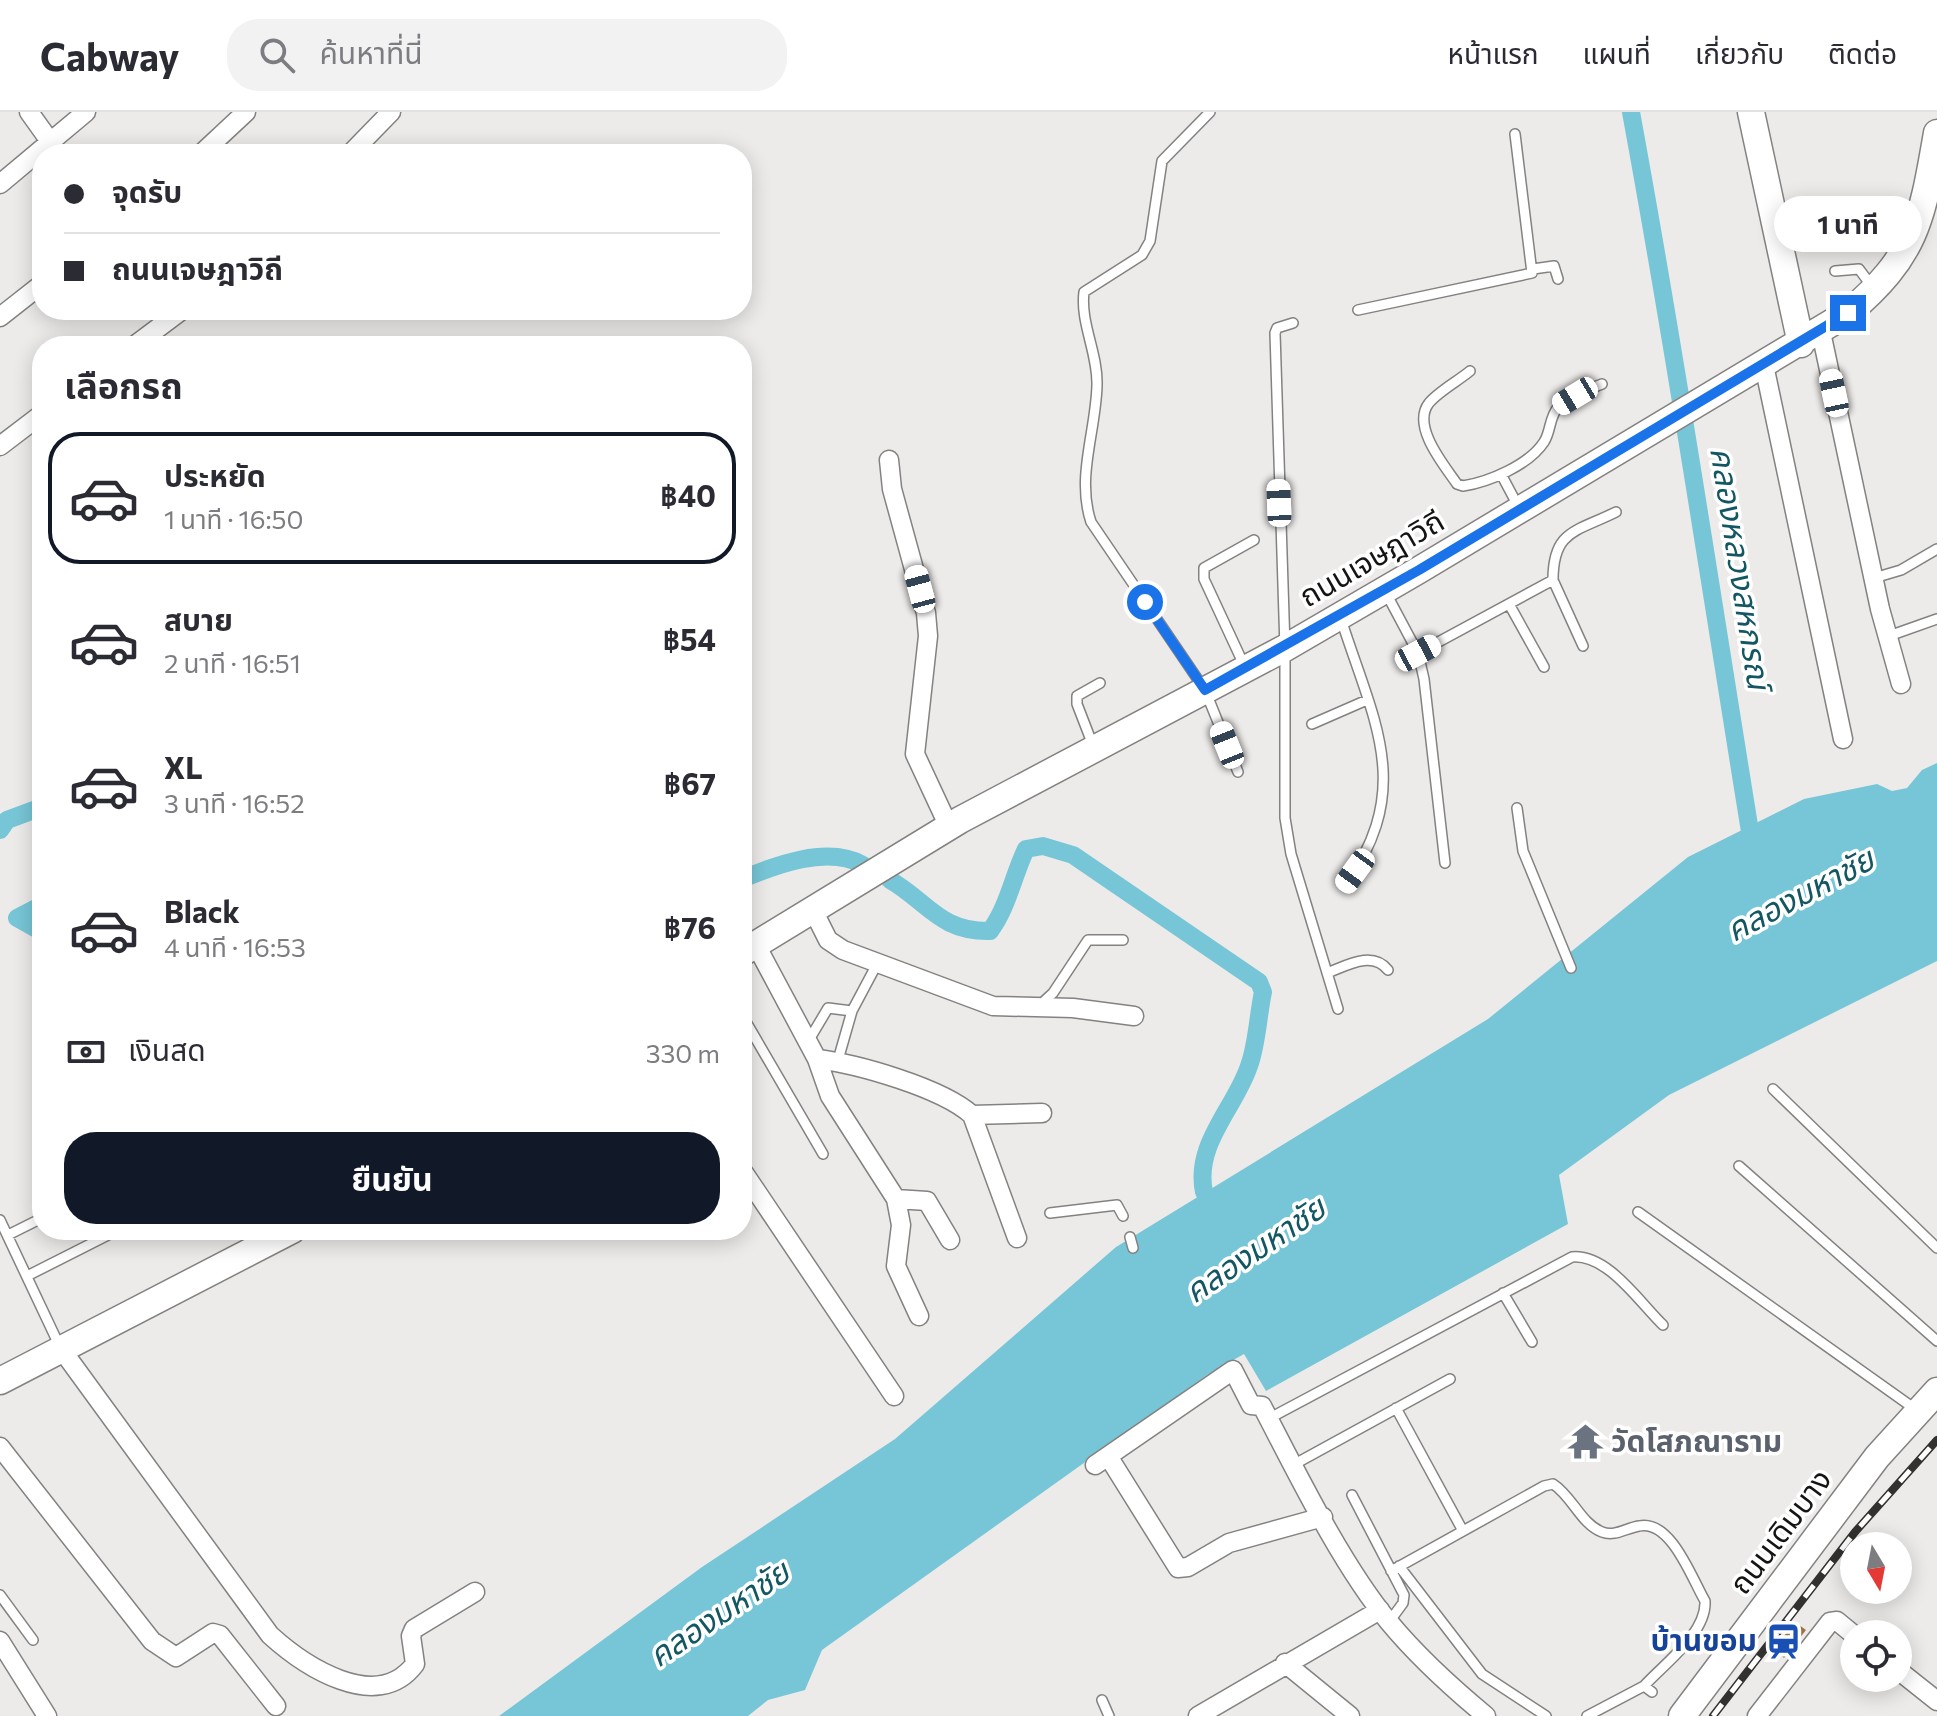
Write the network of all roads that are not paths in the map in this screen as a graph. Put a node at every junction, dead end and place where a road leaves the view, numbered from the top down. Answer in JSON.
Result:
{"nodes":[{"id":1,"x":29,"y":112,"type":"edge"},
{"id":2,"x":86,"y":112,"type":"edge"},
{"id":3,"x":246,"y":112,"type":"edge"},
{"id":4,"x":391,"y":112,"type":"edge"},
{"id":5,"x":1210,"y":112,"type":"edge"},
{"id":6,"x":1751,"y":112,"type":"edge"},
{"id":7,"x":1937,"y":133,"type":"edge"},
{"id":8,"x":1515,"y":134,"type":"dead end"},
{"id":9,"x":52,"y":144,"type":"edge"},
{"id":10,"x":58,"y":144,"type":"edge"},
{"id":11,"x":212,"y":144,"type":"edge"},
{"id":12,"x":360,"y":144,"type":"edge"},
{"id":13,"x":32,"y":163,"type":"edge"},
{"id":14,"x":0,"y":184,"type":"edge"},
{"id":15,"x":1931,"y":211,"type":"edge"},
{"id":16,"x":1533,"y":269,"type":"junction"},
{"id":17,"x":1835,"y":271,"type":"dead end"},
{"id":18,"x":1558,"y":279,"type":"dead end"},
{"id":19,"x":1874,"y":291,"type":"junction"},
{"id":20,"x":32,"y":292,"type":"edge"},
{"id":21,"x":1358,"y":310,"type":"dead end"},
{"id":22,"x":0,"y":317,"type":"edge"},
{"id":23,"x":165,"y":320,"type":"edge"},
{"id":24,"x":1293,"y":323,"type":"dead end"},
{"id":25,"x":146,"y":336,"type":"edge"},
{"id":26,"x":1811,"y":338,"type":"junction"},
{"id":27,"x":1764,"y":365,"type":"junction"},
{"id":28,"x":1470,"y":371,"type":"dead end"},
{"id":29,"x":1602,"y":384,"type":"dead end"},
{"id":30,"x":32,"y":422,"type":"edge"},
{"id":31,"x":0,"y":446,"type":"edge"},
{"id":32,"x":889,"y":460,"type":"dead end"},
{"id":33,"x":1501,"y":474,"type":"junction"},
{"id":34,"x":1519,"y":509,"type":"junction"},
{"id":35,"x":1616,"y":512,"type":"dead end"},
{"id":36,"x":1254,"y":540,"type":"dead end"},
{"id":37,"x":1937,"y":549,"type":"edge"},
{"id":38,"x":1874,"y":578,"type":"junction"},
{"id":39,"x":1553,"y":580,"type":"junction"},
{"id":40,"x":1384,"y":590,"type":"junction"},
{"id":41,"x":1509,"y":604,"type":"junction"},
{"id":42,"x":1340,"y":616,"type":"junction"},
{"id":43,"x":1937,"y":619,"type":"edge"},
{"id":44,"x":1886,"y":637,"type":"junction"},
{"id":45,"x":1583,"y":646,"type":"dead end"},
{"id":46,"x":1285,"y":648,"type":"junction"},
{"id":47,"x":1418,"y":653,"type":"junction"},
{"id":48,"x":1544,"y":667,"type":"dead end"},
{"id":49,"x":1246,"y":668,"type":"junction"},
{"id":50,"x":1100,"y":683,"type":"dead end"},
{"id":51,"x":1901,"y":684,"type":"dead end"},
{"id":52,"x":1205,"y":690,"type":"junction"},
{"id":53,"x":1367,"y":700,"type":"junction"},
{"id":54,"x":1312,"y":724,"type":"dead end"},
{"id":55,"x":1843,"y":739,"type":"dead end"},
{"id":56,"x":1094,"y":748,"type":"junction"},
{"id":57,"x":1238,"y":772,"type":"dead end"},
{"id":58,"x":1517,"y":808,"type":"dead end"},
{"id":59,"x":949,"y":827,"type":"junction"},
{"id":60,"x":1445,"y":863,"type":"dead end"},
{"id":61,"x":1346,"y":884,"type":"dead end"},
{"id":62,"x":813,"y":910,"type":"junction"},
{"id":63,"x":1123,"y":940,"type":"dead end"},
{"id":64,"x":752,"y":947,"type":"edge"},
{"id":65,"x":752,"y":954,"type":"edge"},
{"id":66,"x":877,"y":964,"type":"junction"},
{"id":67,"x":1571,"y":968,"type":"dead end"},
{"id":68,"x":1388,"y":970,"type":"dead end"},
{"id":69,"x":1327,"y":973,"type":"junction"},
{"id":70,"x":1038,"y":1007,"type":"junction"},
{"id":71,"x":1338,"y":1009,"type":"dead end"},
{"id":72,"x":852,"y":1011,"type":"junction"},
{"id":73,"x":1134,"y":1016,"type":"dead end"},
{"id":74,"x":752,"y":1032,"type":"edge"},
{"id":75,"x":808,"y":1042,"type":"junction"},
{"id":76,"x":840,"y":1053,"type":"dead end"},
{"id":77,"x":817,"y":1059,"type":"junction"},
{"id":78,"x":1773,"y":1089,"type":"dead end"},
{"id":79,"x":1042,"y":1113,"type":"dead end"},
{"id":80,"x":972,"y":1115,"type":"junction"},
{"id":81,"x":823,"y":1154,"type":"dead end"},
{"id":82,"x":1739,"y":1166,"type":"dead end"},
{"id":83,"x":752,"y":1185,"type":"edge"},
{"id":84,"x":896,"y":1199,"type":"junction"},
{"id":85,"x":1638,"y":1212,"type":"dead end"},
{"id":86,"x":1050,"y":1213,"type":"dead end"},
{"id":87,"x":1123,"y":1216,"type":"dead end"},
{"id":88,"x":0,"y":1220,"type":"edge"},
{"id":89,"x":32,"y":1223,"type":"edge"},
{"id":90,"x":8,"y":1235,"type":"junction"},
{"id":91,"x":1130,"y":1237,"type":"dead end"},
{"id":92,"x":1017,"y":1238,"type":"dead end"},
{"id":93,"x":98,"y":1240,"type":"edge"},
{"id":94,"x":273,"y":1240,"type":"edge"},
{"id":95,"x":950,"y":1240,"type":"dead end"},
{"id":96,"x":1133,"y":1248,"type":"dead end"},
{"id":97,"x":1937,"y":1248,"type":"edge"},
{"id":98,"x":29,"y":1275,"type":"junction"},
{"id":99,"x":1503,"y":1293,"type":"junction"},
{"id":100,"x":919,"y":1316,"type":"dead end"},
{"id":101,"x":1663,"y":1325,"type":"dead end"},
{"id":102,"x":1937,"y":1341,"type":"edge"},
{"id":103,"x":1532,"y":1342,"type":"dead end"},
{"id":104,"x":62,"y":1350,"type":"junction"},
{"id":105,"x":1450,"y":1379,"type":"dead end"},
{"id":106,"x":0,"y":1381,"type":"edge"},
{"id":107,"x":1937,"y":1391,"type":"edge"},
{"id":108,"x":894,"y":1396,"type":"dead end"},
{"id":109,"x":1396,"y":1408,"type":"junction"},
{"id":110,"x":1918,"y":1411,"type":"junction"},
{"id":111,"x":1268,"y":1419,"type":"junction"},
{"id":112,"x":0,"y":1447,"type":"edge"},
{"id":113,"x":1293,"y":1465,"type":"junction"},
{"id":114,"x":1352,"y":1495,"type":"dead end"},
{"id":115,"x":1323,"y":1517,"type":"junction"},
{"id":116,"x":1463,"y":1531,"type":"junction"},
{"id":117,"x":1395,"y":1568,"type":"junction"},
{"id":118,"x":475,"y":1592,"type":"dead end"},
{"id":119,"x":0,"y":1595,"type":"edge"},
{"id":120,"x":1385,"y":1616,"type":"junction"},
{"id":121,"x":1840,"y":1623,"type":"edge"},
{"id":122,"x":33,"y":1640,"type":"dead end"},
{"id":123,"x":0,"y":1641,"type":"edge"},
{"id":124,"x":1285,"y":1663,"type":"junction"},
{"id":125,"x":1912,"y":1681,"type":"edge"},
{"id":126,"x":1102,"y":1700,"type":"dead end"},
{"id":127,"x":1937,"y":1701,"type":"edge"},
{"id":128,"x":276,"y":1706,"type":"dead end"},
{"id":129,"x":1679,"y":1714,"type":"edge"},
{"id":130,"x":47,"y":1716,"type":"edge"},
{"id":131,"x":1109,"y":1716,"type":"edge"},
{"id":132,"x":1198,"y":1716,"type":"edge"},
{"id":133,"x":1350,"y":1716,"type":"edge"},
{"id":134,"x":1486,"y":1716,"type":"edge"},
{"id":135,"x":1546,"y":1716,"type":"edge"},
{"id":136,"x":1587,"y":1716,"type":"edge"},
{"id":137,"x":1757,"y":1716,"type":"edge"}],
"edges":[{"from":1,"to":9,"type":"street"},
{"from":2,"to":10,"type":"street"},
{"from":3,"to":11,"type":"street"},
{"from":4,"to":12,"type":"street"},
{"from":5,"to":52,"type":"lane"},
{"from":6,"to":26,"type":"street"},
{"from":7,"to":15,"type":"street","name":"ถนนเจษฎาวิถี"},
{"from":8,"to":16,"type":"lane"},
{"from":13,"to":14,"type":"street"},
{"from":15,"to":19,"type":"street","name":"ถนนเจษฎาวิถี"},
{"from":16,"to":18,"type":"lane"},
{"from":16,"to":21,"type":"lane"},
{"from":17,"to":19,"type":"lane"},
{"from":19,"to":26,"type":"street","name":"ถนนเจษฎาวิถี"},
{"from":20,"to":22,"type":"street"},
{"from":23,"to":25,"type":"street"},
{"from":24,"to":46,"type":"lane"},
{"from":26,"to":27,"type":"street","name":"ถนนเจษฎาวิถี"},
{"from":26,"to":38,"type":"street"},
{"from":27,"to":34,"type":"street","name":"ถนนเจษฎาวิถี"},
{"from":27,"to":55,"type":"street"},
{"from":28,"to":33,"type":"lane"},
{"from":29,"to":33,"type":"lane"},
{"from":30,"to":31,"type":"street"},
{"from":32,"to":59,"type":"street"},
{"from":33,"to":34,"type":"lane"},
{"from":34,"to":40,"type":"street","name":"ถนนเจษฎาวิถี"},
{"from":35,"to":39,"type":"lane"},
{"from":36,"to":49,"type":"lane"},
{"from":37,"to":38,"type":"lane"},
{"from":38,"to":44,"type":"street"},
{"from":39,"to":41,"type":"lane"},
{"from":39,"to":45,"type":"lane"},
{"from":40,"to":42,"type":"street","name":"ถนนเจษฎาวิถี"},
{"from":40,"to":47,"type":"lane"},
{"from":41,"to":47,"type":"lane"},
{"from":41,"to":48,"type":"lane"},
{"from":42,"to":46,"type":"street","name":"ถนนเจษฎาวิถี"},
{"from":42,"to":53,"type":"lane"},
{"from":43,"to":44,"type":"lane"},
{"from":44,"to":51,"type":"street"},
{"from":46,"to":49,"type":"street","name":"ถนนเจษฎาวิถี"},
{"from":46,"to":69,"type":"lane"},
{"from":47,"to":60,"type":"lane"},
{"from":49,"to":52,"type":"street","name":"ถนนเจษฎาวิถี"},
{"from":50,"to":56,"type":"lane"},
{"from":52,"to":56,"type":"street","name":"ถนนเจษฎาวิถี"},
{"from":52,"to":57,"type":"lane"},
{"from":53,"to":54,"type":"lane"},
{"from":53,"to":61,"type":"lane"},
{"from":56,"to":59,"type":"street","name":"ถนนเจษฎาวิถี"},
{"from":58,"to":67,"type":"lane"},
{"from":59,"to":62,"type":"street","name":"ถนนเจษฎาวิถี"},
{"from":62,"to":64,"type":"street","name":"ถนนเจษฎาวิถี"},
{"from":62,"to":66,"type":"street"},
{"from":63,"to":70,"type":"lane"},
{"from":65,"to":75,"type":"street"},
{"from":66,"to":70,"type":"street"},
{"from":66,"to":72,"type":"lane"},
{"from":68,"to":69,"type":"lane"},
{"from":69,"to":71,"type":"lane"},
{"from":70,"to":73,"type":"street"},
{"from":72,"to":75,"type":"lane"},
{"from":72,"to":76,"type":"lane"},
{"from":74,"to":81,"type":"lane"},
{"from":75,"to":77,"type":"street"},
{"from":77,"to":80,"type":"street"},
{"from":77,"to":84,"type":"street"},
{"from":78,"to":97,"type":"lane"},
{"from":79,"to":80,"type":"street"},
{"from":80,"to":92,"type":"street"},
{"from":82,"to":102,"type":"lane"},
{"from":83,"to":108,"type":"street"},
{"from":84,"to":95,"type":"street"},
{"from":84,"to":100,"type":"street"},
{"from":85,"to":110,"type":"lane"},
{"from":86,"to":87,"type":"lane"},
{"from":88,"to":90,"type":"lane"},
{"from":89,"to":90,"type":"lane"},
{"from":90,"to":98,"type":"lane"},
{"from":91,"to":96,"type":"lane"},
{"from":93,"to":98,"type":"lane"},
{"from":94,"to":104,"type":"street"},
{"from":98,"to":104,"type":"lane"},
{"from":99,"to":101,"type":"lane"},
{"from":99,"to":103,"type":"lane"},
{"from":99,"to":111,"type":"lane"},
{"from":104,"to":106,"type":"street"},
{"from":104,"to":118,"type":"street"},
{"from":105,"to":109,"type":"lane"},
{"from":107,"to":110,"type":"street","name":"ถนนเดิมบาง"},
{"from":109,"to":113,"type":"lane"},
{"from":109,"to":116,"type":"lane"},
{"from":110,"to":129,"type":"street","name":"ถนนเดิมบาง"},
{"from":111,"to":113,"type":"street"},
{"from":111,"to":115,"type":"street"},
{"from":112,"to":128,"type":"street"},
{"from":113,"to":115,"type":"street"},
{"from":114,"to":117,"type":"lane"},
{"from":115,"to":120,"type":"street"},
{"from":116,"to":117,"type":"lane"},
{"from":116,"to":136,"type":"lane"},
{"from":117,"to":120,"type":"lane"},
{"from":117,"to":135,"type":"lane"},
{"from":119,"to":122,"type":"lane"},
{"from":120,"to":124,"type":"street"},
{"from":120,"to":134,"type":"street"},
{"from":121,"to":137,"type":"street"},
{"from":123,"to":130,"type":"street"},
{"from":124,"to":132,"type":"street"},
{"from":124,"to":133,"type":"street"},
{"from":125,"to":127,"type":"street"},
{"from":126,"to":131,"type":"lane"}]}
